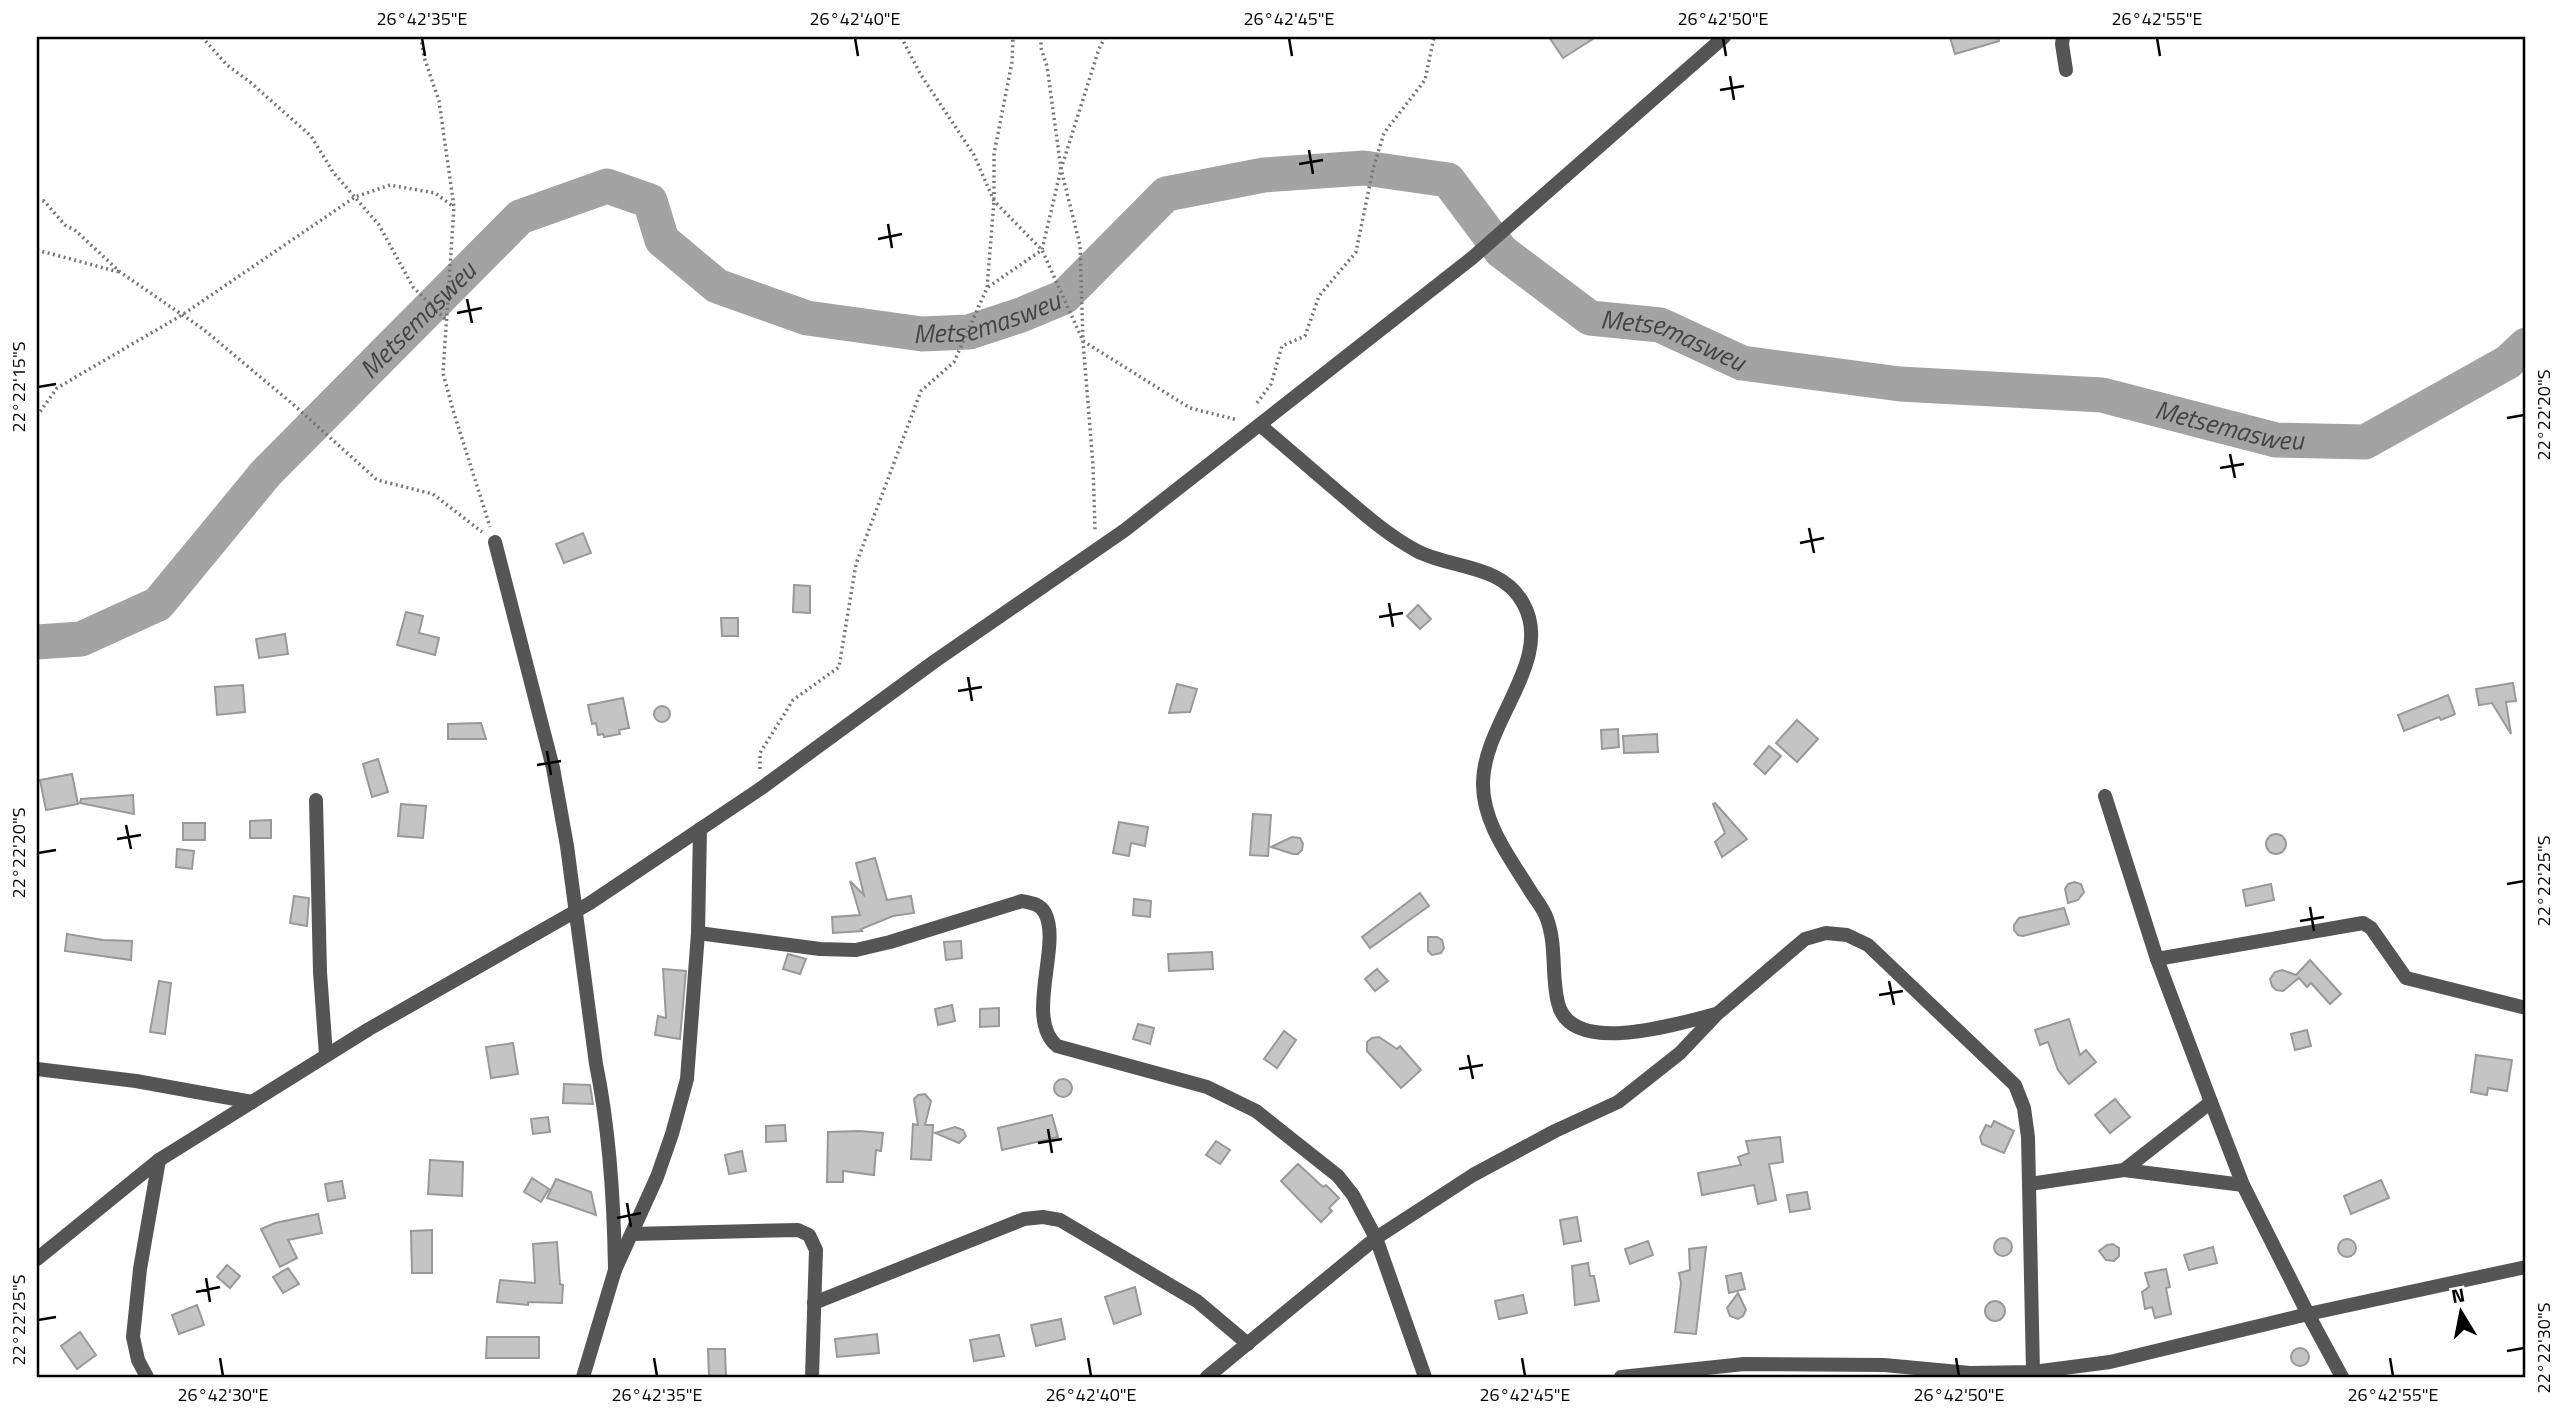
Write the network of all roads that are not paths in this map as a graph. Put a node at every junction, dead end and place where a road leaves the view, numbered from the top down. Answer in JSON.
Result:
{"nodes":[{"id":1,"x":1724,"y":37,"type":"edge"},
{"id":2,"x":2063,"y":37,"type":"edge"},
{"id":3,"x":2066,"y":70,"type":"dead end"},
{"id":4,"x":1261,"y":426,"type":"junction"},
{"id":5,"x":495,"y":542,"type":"road end"},
{"id":6,"x":2105,"y":796,"type":"dead end"},
{"id":7,"x":316,"y":800,"type":"dead end"},
{"id":8,"x":700,"y":830,"type":"junction"},
{"id":9,"x":576,"y":912,"type":"junction"},
{"id":10,"x":698,"y":933,"type":"junction"},
{"id":11,"x":2157,"y":959,"type":"junction"},
{"id":12,"x":2526,"y":1008,"type":"edge"},
{"id":13,"x":1717,"y":1014,"type":"junction"},
{"id":14,"x":326,"y":1055,"type":"junction"},
{"id":15,"x":37,"y":1069,"type":"edge"},
{"id":16,"x":252,"y":1102,"type":"junction"},
{"id":17,"x":2211,"y":1102,"type":"junction"},
{"id":18,"x":159,"y":1160,"type":"junction"},
{"id":19,"x":2124,"y":1170,"type":"junction"},
{"id":20,"x":2030,"y":1184,"type":"junction"},
{"id":21,"x":2243,"y":1185,"type":"junction"},
{"id":22,"x":632,"y":1234,"type":"junction"},
{"id":23,"x":1376,"y":1238,"type":"junction"},
{"id":24,"x":37,"y":1259,"type":"edge"},
{"id":25,"x":2526,"y":1267,"type":"edge"},
{"id":26,"x":615,"y":1270,"type":"junction"},
{"id":27,"x":814,"y":1303,"type":"junction"},
{"id":28,"x":2308,"y":1314,"type":"junction"},
{"id":29,"x":1248,"y":1344,"type":"junction"},
{"id":30,"x":2033,"y":1372,"type":"junction"},
{"id":31,"x":147,"y":1377,"type":"edge"},
{"id":32,"x":583,"y":1377,"type":"edge"},
{"id":33,"x":812,"y":1377,"type":"edge"},
{"id":34,"x":1207,"y":1377,"type":"edge"},
{"id":35,"x":1425,"y":1377,"type":"edge"},
{"id":36,"x":1620,"y":1377,"type":"edge"},
{"id":37,"x":2342,"y":1377,"type":"edge"}],
"edges":[{"from":1,"to":4,"type":"street"},
{"from":2,"to":3,"type":"street"},
{"from":4,"to":8,"type":"street"},
{"from":4,"to":13,"type":"street"},
{"from":5,"to":9,"type":"street"},
{"from":6,"to":11,"type":"street"},
{"from":7,"to":14,"type":"street"},
{"from":8,"to":9,"type":"street"},
{"from":8,"to":10,"type":"street"},
{"from":9,"to":14,"type":"street"},
{"from":9,"to":26,"type":"street"},
{"from":10,"to":22,"type":"street"},
{"from":10,"to":23,"type":"street"},
{"from":11,"to":12,"type":"street"},
{"from":11,"to":17,"type":"street"},
{"from":13,"to":20,"type":"street"},
{"from":13,"to":23,"type":"street"},
{"from":14,"to":16,"type":"street"},
{"from":15,"to":16,"type":"street"},
{"from":16,"to":18,"type":"street"},
{"from":17,"to":19,"type":"street"},
{"from":17,"to":21,"type":"street"},
{"from":18,"to":24,"type":"street"},
{"from":18,"to":31,"type":"street"},
{"from":19,"to":20,"type":"street"},
{"from":19,"to":21,"type":"street"},
{"from":20,"to":30,"type":"street"},
{"from":21,"to":28,"type":"street"},
{"from":22,"to":26,"type":"street"},
{"from":22,"to":27,"type":"street"},
{"from":23,"to":29,"type":"street"},
{"from":23,"to":35,"type":"street"},
{"from":25,"to":28,"type":"street"},
{"from":26,"to":32,"type":"street"},
{"from":27,"to":29,"type":"street"},
{"from":27,"to":33,"type":"street"},
{"from":28,"to":30,"type":"street"},
{"from":28,"to":37,"type":"street"},
{"from":29,"to":34,"type":"street"},
{"from":30,"to":36,"type":"street"}]}
